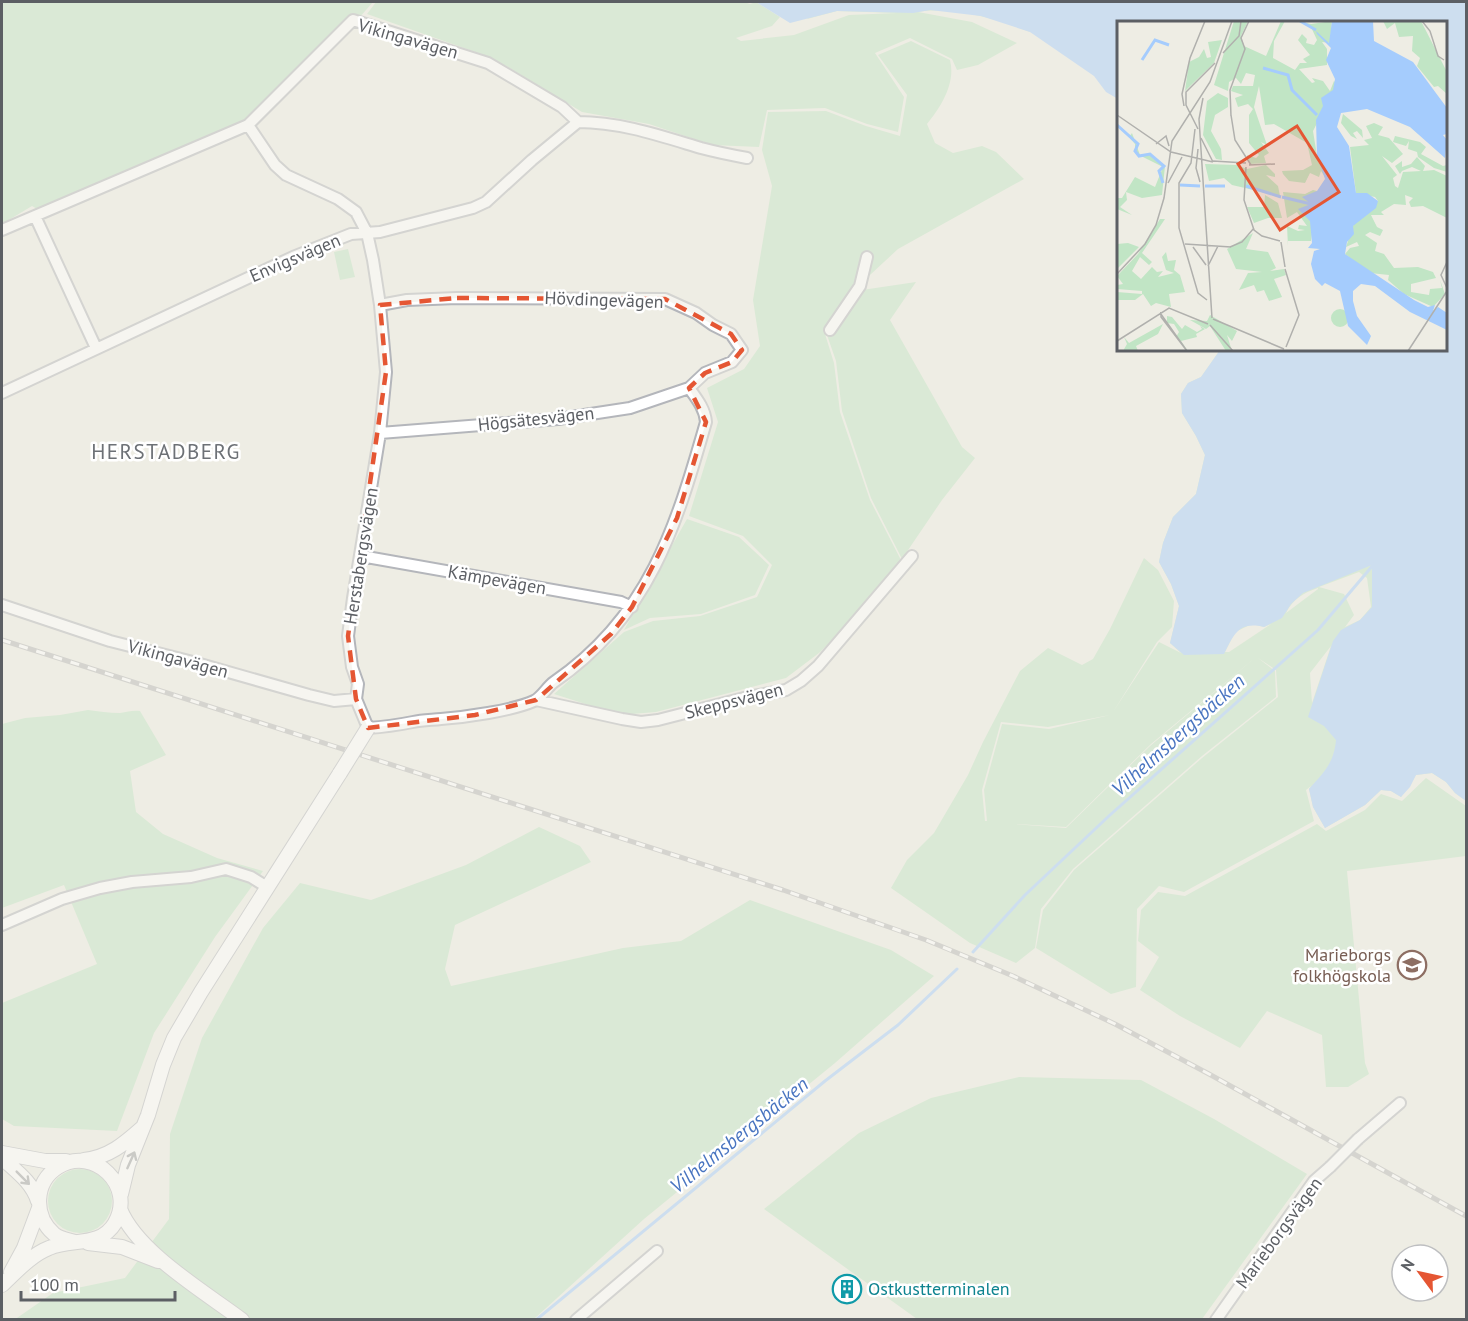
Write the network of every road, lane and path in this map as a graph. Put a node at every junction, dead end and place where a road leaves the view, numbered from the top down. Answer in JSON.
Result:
{"nodes":[{"id":1,"x":578,"y":122,"type":"junction"},
{"id":2,"x":248,"y":125,"type":"junction"},
{"id":3,"x":747,"y":158,"type":"dead end"},
{"id":4,"x":35,"y":216,"type":"junction"},
{"id":5,"x":2,"y":230,"type":"edge"},
{"id":6,"x":367,"y":233,"type":"junction"},
{"id":7,"x":867,"y":257,"type":"dead end"},
{"id":8,"x":380,"y":305,"type":"junction"},
{"id":9,"x":830,"y":330,"type":"dead end"},
{"id":10,"x":96,"y":348,"type":"junction"},
{"id":11,"x":689,"y":388,"type":"junction"},
{"id":12,"x":2,"y":393,"type":"edge"},
{"id":13,"x":380,"y":433,"type":"junction"},
{"id":14,"x":361,"y":556,"type":"junction"},
{"id":15,"x":912,"y":556,"type":"dead end"},
{"id":16,"x":2,"y":605,"type":"edge"},
{"id":17,"x":632,"y":607,"type":"junction"},
{"id":18,"x":356,"y":699,"type":"junction"},
{"id":19,"x":536,"y":700,"type":"junction"},
{"id":20,"x":369,"y":728,"type":"junction"},
{"id":21,"x":267,"y":887,"type":"junction"},
{"id":22,"x":2,"y":925,"type":"edge"},
{"id":23,"x":1400,"y":1103,"type":"dead end"},
{"id":24,"x":143,"y":1126,"type":"junction"},
{"id":25,"x":2,"y":1153,"type":"edge"},
{"id":26,"x":2,"y":1158,"type":"edge"},
{"id":27,"x":77,"y":1160,"type":"junction"},
{"id":28,"x":121,"y":1194,"type":"junction"},
{"id":29,"x":39,"y":1204,"type":"junction"},
{"id":30,"x":120,"y":1209,"type":"junction"},
{"id":31,"x":80,"y":1242,"type":"junction"},
{"id":32,"x":657,"y":1251,"type":"dead end"},
{"id":33,"x":171,"y":1268,"type":"junction"},
{"id":34,"x":2,"y":1285,"type":"edge"},
{"id":35,"x":242,"y":1320,"type":"edge"},
{"id":36,"x":576,"y":1320,"type":"edge"},
{"id":37,"x":1216,"y":1320,"type":"edge"}],
"edges":[{"from":1,"to":2,"type":"street","name":"Vikingavägen"},
{"from":1,"to":3,"type":"street"},
{"from":1,"to":6,"type":"street","name":"Envigsvägen"},
{"from":2,"to":4,"type":"street","name":"Vikingavägen"},
{"from":2,"to":6,"type":"street","name":"Herstabergsvägen"},
{"from":4,"to":5,"type":"street","name":"Vikingavägen"},
{"from":4,"to":10,"type":"street"},
{"from":6,"to":8,"type":"street","name":"Herstabergsvägen"},
{"from":6,"to":10,"type":"street","name":"Envigsvägen"},
{"from":7,"to":9,"type":"street"},
{"from":8,"to":11,"type":"street","name":"Hövdingevägen"},
{"from":8,"to":13,"type":"street","name":"Herstabergsvägen"},
{"from":10,"to":12,"type":"street","name":"Envigsvägen"},
{"from":11,"to":13,"type":"street","name":"Högsätesvägen"},
{"from":11,"to":17,"type":"street"},
{"from":13,"to":14,"type":"street","name":"Herstabergsvägen"},
{"from":14,"to":17,"type":"street","name":"Kämpevägen"},
{"from":14,"to":18,"type":"street","name":"Herstabergsvägen"},
{"from":15,"to":19,"type":"street","name":"Skeppsvägen"},
{"from":16,"to":18,"type":"street","name":"Vikingavägen"},
{"from":17,"to":19,"type":"street"},
{"from":18,"to":20,"type":"street","name":"Herstabergsvägen"},
{"from":19,"to":20,"type":"street"},
{"from":20,"to":21,"type":"street","bridge":true},
{"from":21,"to":22,"type":"street"},
{"from":21,"to":24,"type":"street"},
{"from":23,"to":37,"type":"street","name":"Marieborgsvägen","bridge":true},
{"from":24,"to":27,"type":"street"},
{"from":28,"to":24,"type":"street","one_way":true},
{"from":25,"to":27,"type":"street"},
{"from":26,"to":29,"type":"street","one_way":true},
{"from":27,"to":28,"type":"street"},
{"from":27,"to":29,"type":"street"},
{"from":28,"to":30,"type":"street"},
{"from":29,"to":31,"type":"street"},
{"from":29,"to":34,"type":"street"},
{"from":30,"to":31,"type":"street"},
{"from":30,"to":33,"type":"street"},
{"from":31,"to":33,"type":"street"},
{"from":31,"to":34,"type":"street"},
{"from":32,"to":36,"type":"street"},
{"from":33,"to":35,"type":"street"}]}
